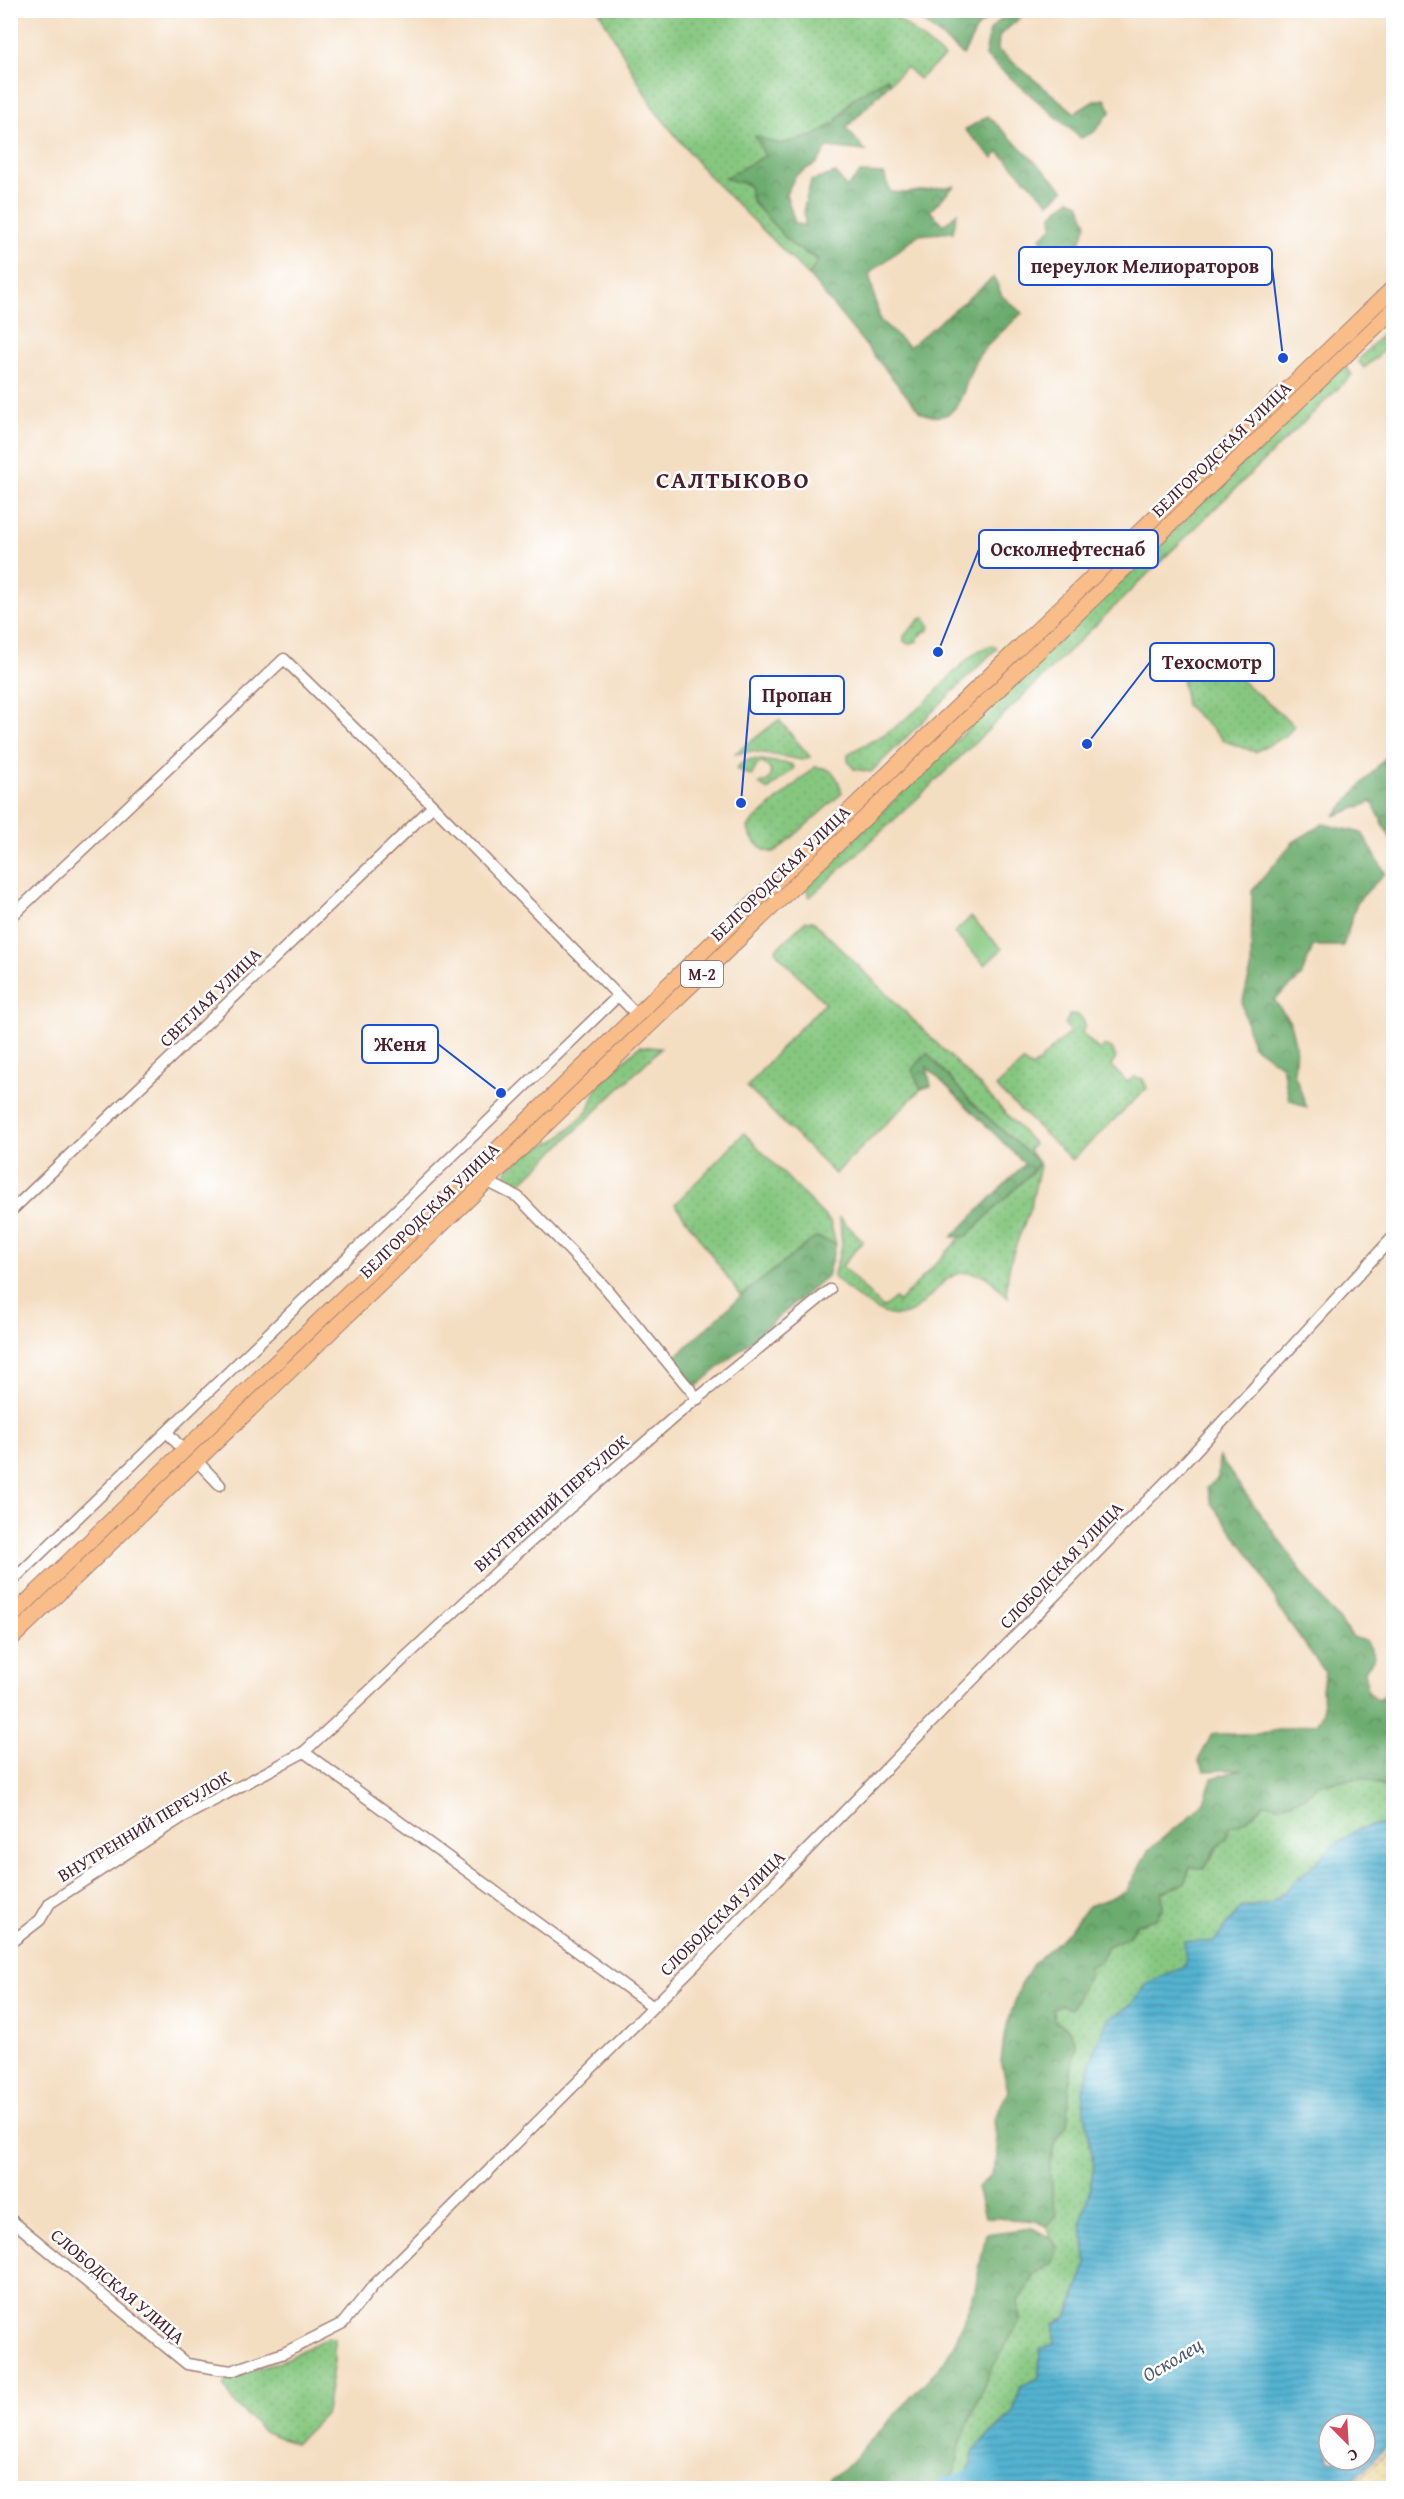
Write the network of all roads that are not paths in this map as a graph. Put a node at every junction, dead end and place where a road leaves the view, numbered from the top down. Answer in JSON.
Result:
{"nodes":[{"id":1,"x":1394,"y":288,"type":"edge"},
{"id":2,"x":1394,"y":309,"type":"edge"},
{"id":3,"x":433,"y":806,"type":"junction"},
{"id":4,"x":10,"y":918,"type":"edge"},
{"id":5,"x":618,"y":996,"type":"junction"},
{"id":6,"x":637,"y":1016,"type":"junction"},
{"id":7,"x":488,"y":1182,"type":"junction"},
{"id":8,"x":10,"y":1212,"type":"edge"},
{"id":9,"x":1394,"y":1236,"type":"edge"},
{"id":10,"x":830,"y":1290,"type":"dead end"},
{"id":11,"x":698,"y":1399,"type":"junction"},
{"id":12,"x":167,"y":1432,"type":"junction"},
{"id":13,"x":190,"y":1456,"type":"junction"},
{"id":14,"x":220,"y":1485,"type":"dead end"},
{"id":15,"x":10,"y":1583,"type":"edge"},
{"id":16,"x":10,"y":1618,"type":"edge"},
{"id":17,"x":10,"y":1640,"type":"edge"},
{"id":18,"x":304,"y":1752,"type":"junction"},
{"id":19,"x":10,"y":1943,"type":"edge"},
{"id":20,"x":652,"y":2006,"type":"junction"},
{"id":21,"x":10,"y":2219,"type":"edge"}],
"edges":[{"from":1,"to":6,"type":"main road","name":"БЕЛГОРОДСКАЯ УЛИЦА","number":"М-2"},
{"from":2,"to":7,"type":"main road","name":"БЕЛГОРОДСКАЯ УЛИЦА","number":"М-2"},
{"from":3,"to":4,"type":"street"},
{"from":3,"to":5,"type":"street"},
{"from":3,"to":8,"type":"street","name":"СВЕТЛАЯ УЛИЦА"},
{"from":5,"to":6,"type":"street"},
{"from":5,"to":12,"type":"street"},
{"from":6,"to":13,"type":"main road","name":"БЕЛГОРОДСКАЯ УЛИЦА","number":"М-2"},
{"from":7,"to":11,"type":"street"},
{"from":7,"to":13,"type":"main road","name":"БЕЛГОРОДСКАЯ УЛИЦА","number":"М-2"},
{"from":9,"to":20,"type":"street","name":"СЛОБОДСКАЯ УЛИЦА"},
{"from":10,"to":11,"type":"street","name":"ВНУТРЕННИЙ ПЕРЕУЛОК"},
{"from":11,"to":18,"type":"street","name":"ВНУТРЕННИЙ ПЕРЕУЛОК"},
{"from":12,"to":13,"type":"street"},
{"from":12,"to":15,"type":"street"},
{"from":13,"to":14,"type":"street"},
{"from":13,"to":16,"type":"main road","name":"БЕЛГОРОДСКАЯ УЛИЦА","number":"М-2"},
{"from":13,"to":17,"type":"main road","name":"БЕЛГОРОДСКАЯ УЛИЦА","number":"М-2"},
{"from":18,"to":19,"type":"street","name":"ВНУТРЕННИЙ ПЕРЕУЛОК"},
{"from":18,"to":20,"type":"street"},
{"from":20,"to":21,"type":"street","name":"СЛОБОДСКАЯ УЛИЦА"}]}
